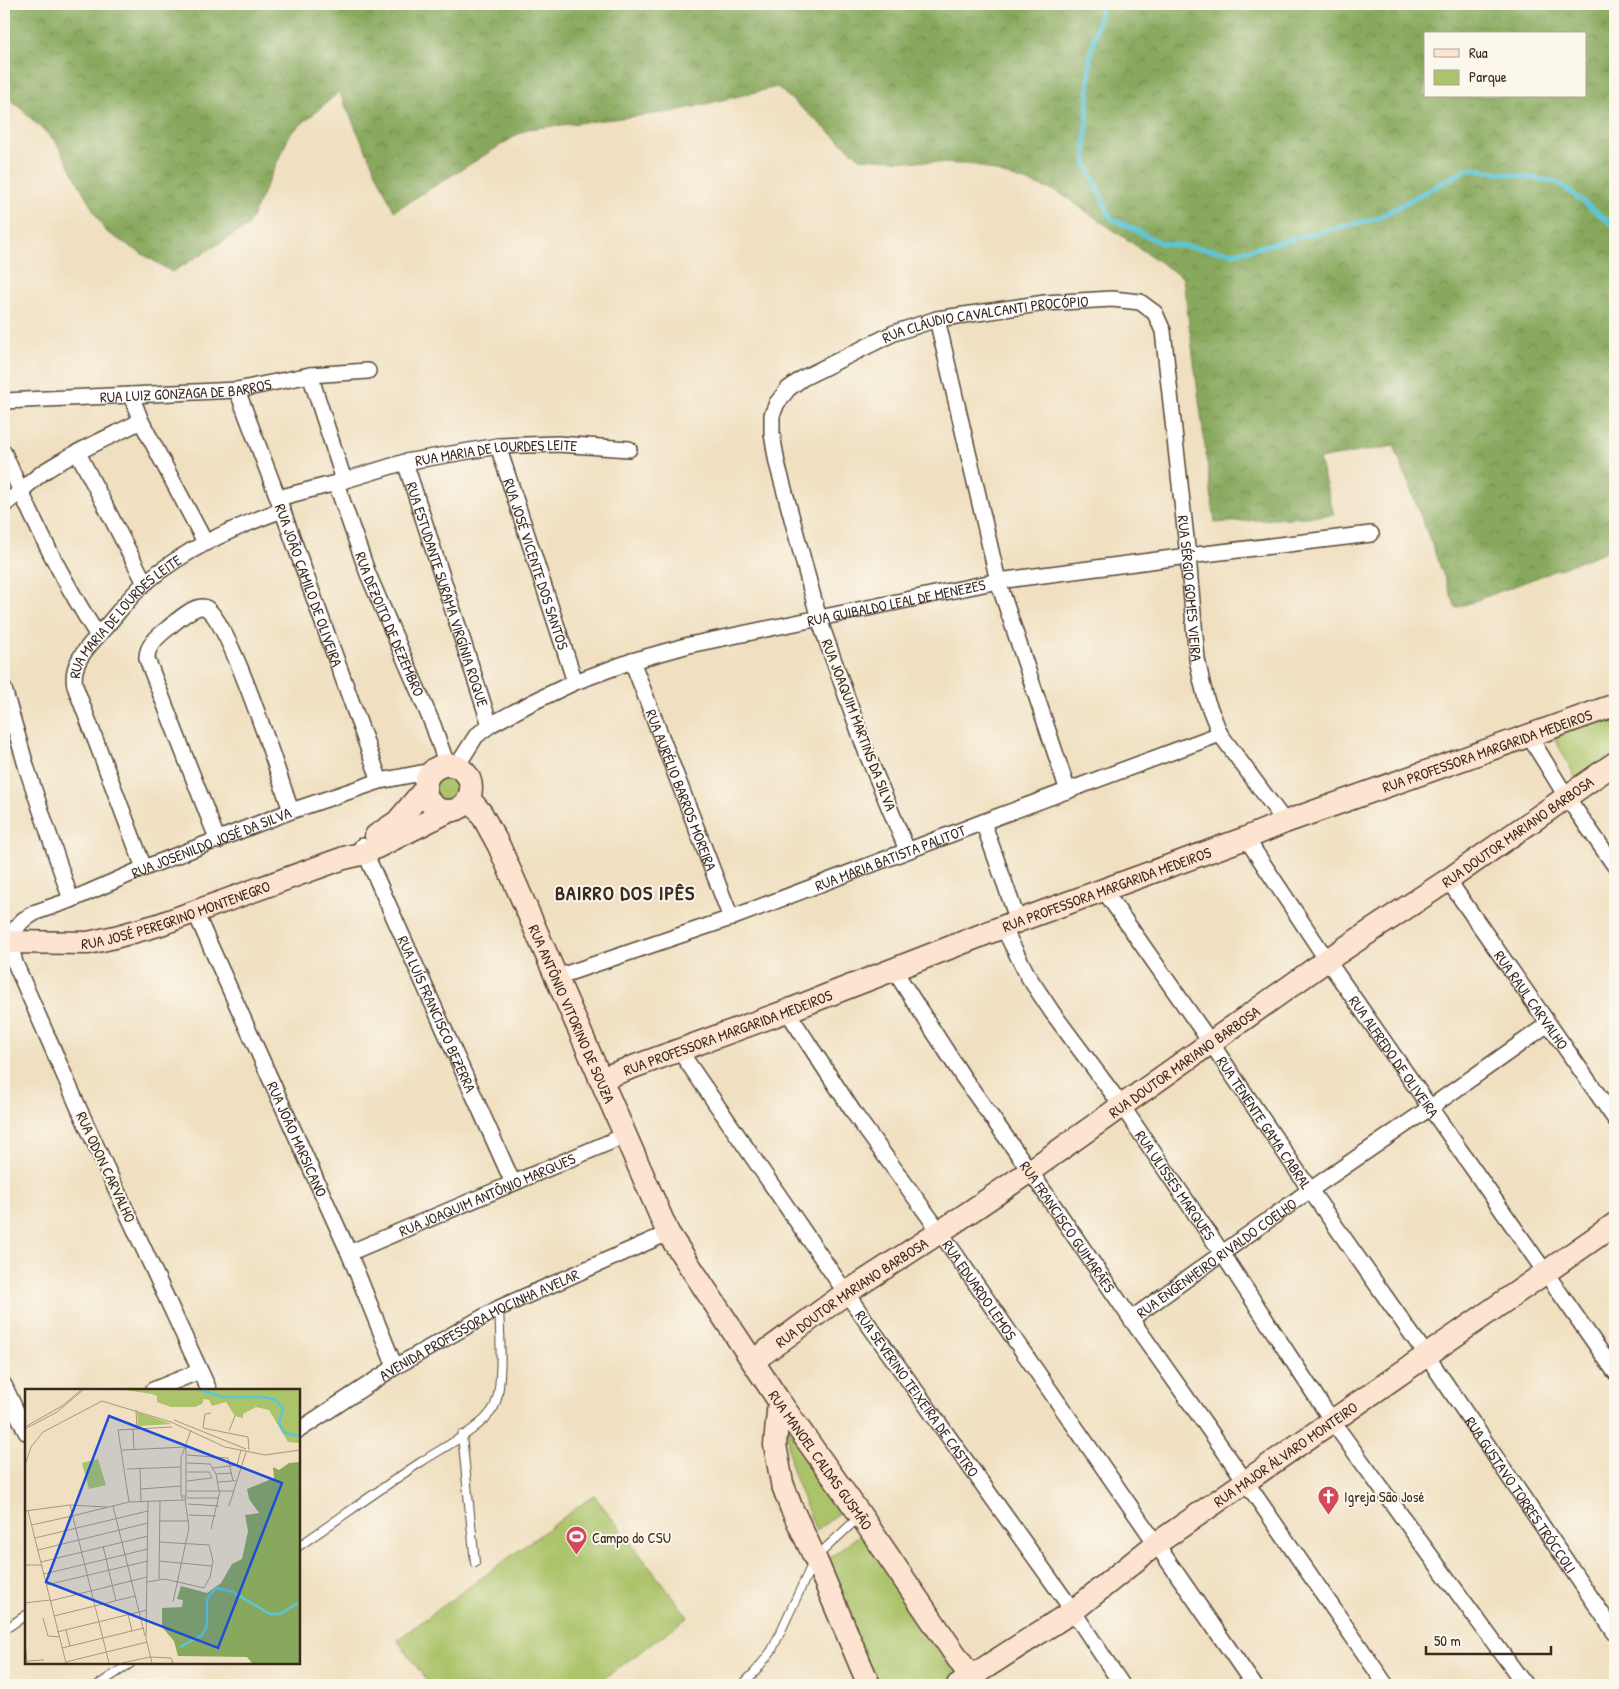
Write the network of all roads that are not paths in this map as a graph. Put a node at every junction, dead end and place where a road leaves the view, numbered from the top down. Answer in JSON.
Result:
{"nodes":[{"id":1,"x":937,"y":319,"type":"junction"},
{"id":2,"x":1163,"y":331,"type":"joint"},
{"id":3,"x":368,"y":371,"type":"dead end"},
{"id":4,"x":310,"y":375,"type":"junction"},
{"id":5,"x":803,"y":378,"type":"joint"},
{"id":6,"x":237,"y":390,"type":"junction"},
{"id":7,"x":131,"y":396,"type":"junction"},
{"id":8,"x":4,"y":401,"type":"edge"},
{"id":9,"x":141,"y":421,"type":"junction"},
{"id":10,"x":498,"y":446,"type":"junction"},
{"id":11,"x":629,"y":449,"type":"dead end"},
{"id":12,"x":4,"y":453,"type":"edge"},
{"id":13,"x":78,"y":453,"type":"junction"},
{"id":14,"x":405,"y":462,"type":"junction"},
{"id":15,"x":340,"y":482,"type":"junction"},
{"id":16,"x":20,"y":493,"type":"junction"},
{"id":17,"x":280,"y":504,"type":"junction"},
{"id":18,"x":4,"y":505,"type":"edge"},
{"id":19,"x":1371,"y":534,"type":"dead end"},
{"id":20,"x":205,"y":542,"type":"junction"},
{"id":21,"x":1188,"y":556,"type":"junction"},
{"id":22,"x":998,"y":581,"type":"junction"},
{"id":23,"x":145,"y":584,"type":"junction"},
{"id":24,"x":819,"y":619,"type":"junction"},
{"id":25,"x":98,"y":636,"type":"junction"},
{"id":26,"x":632,"y":661,"type":"junction"},
{"id":27,"x":575,"y":682,"type":"junction"},
{"id":28,"x":4,"y":688,"type":"edge"},
{"id":29,"x":1615,"y":705,"type":"edge"},
{"id":30,"x":490,"y":725,"type":"junction"},
{"id":31,"x":1220,"y":734,"type":"junction"},
{"id":32,"x":1529,"y":736,"type":"junction"},
{"id":33,"x":1615,"y":763,"type":"edge"},
{"id":34,"x":440,"y":773,"type":"junction"},
{"id":35,"x":380,"y":781,"type":"junction"},
{"id":36,"x":1068,"y":791,"type":"junction"},
{"id":37,"x":1566,"y":796,"type":"junction"},
{"id":38,"x":469,"y":799,"type":"junction"},
{"id":39,"x":291,"y":811,"type":"junction"},
{"id":40,"x":447,"y":812,"type":"junction"},
{"id":41,"x":983,"y":822,"type":"junction"},
{"id":42,"x":1285,"y":822,"type":"junction"},
{"id":43,"x":1246,"y":838,"type":"junction"},
{"id":44,"x":218,"y":841,"type":"junction"},
{"id":45,"x":363,"y":849,"type":"junction"},
{"id":46,"x":907,"y":850,"type":"junction"},
{"id":47,"x":1615,"y":866,"type":"edge"},
{"id":48,"x":144,"y":868,"type":"junction"},
{"id":49,"x":1448,"y":880,"type":"junction"},
{"id":50,"x":1104,"y":889,"type":"junction"},
{"id":51,"x":72,"y":900,"type":"junction"},
{"id":52,"x":195,"y":912,"type":"junction"},
{"id":53,"x":731,"y":918,"type":"junction"},
{"id":54,"x":1011,"y":924,"type":"junction"},
{"id":55,"x":7,"y":942,"type":"edge"},
{"id":56,"x":1327,"y":960,"type":"junction"},
{"id":57,"x":894,"y":970,"type":"junction"},
{"id":58,"x":557,"y":977,"type":"junction"},
{"id":59,"x":787,"y":1010,"type":"junction"},
{"id":60,"x":1548,"y":1024,"type":"junction"},
{"id":61,"x":1211,"y":1043,"type":"junction"},
{"id":62,"x":679,"y":1050,"type":"junction"},
{"id":63,"x":600,"y":1080,"type":"junction"},
{"id":64,"x":1122,"y":1106,"type":"junction"},
{"id":65,"x":1431,"y":1107,"type":"junction"},
{"id":66,"x":1615,"y":1119,"type":"edge"},
{"id":67,"x":624,"y":1136,"type":"junction"},
{"id":68,"x":1030,"y":1171,"type":"junction"},
{"id":69,"x":513,"y":1183,"type":"junction"},
{"id":70,"x":1310,"y":1190,"type":"junction"},
{"id":71,"x":1615,"y":1224,"type":"edge"},
{"id":72,"x":940,"y":1232,"type":"junction"},
{"id":73,"x":668,"y":1234,"type":"junction"},
{"id":74,"x":349,"y":1253,"type":"junction"},
{"id":75,"x":1222,"y":1254,"type":"junction"},
{"id":76,"x":1545,"y":1273,"type":"junction"},
{"id":77,"x":846,"y":1293,"type":"junction"},
{"id":78,"x":499,"y":1308,"type":"junction"},
{"id":79,"x":1131,"y":1319,"type":"junction"},
{"id":80,"x":1427,"y":1356,"type":"junction"},
{"id":81,"x":753,"y":1361,"type":"junction"},
{"id":82,"x":395,"y":1367,"type":"junction"},
{"id":83,"x":200,"y":1370,"type":"junction"},
{"id":84,"x":1615,"y":1372,"type":"edge"},
{"id":85,"x":4,"y":1385,"type":"edge"},
{"id":86,"x":155,"y":1389,"type":"edge"},
{"id":87,"x":209,"y":1389,"type":"edge"},
{"id":88,"x":779,"y":1401,"type":"junction"},
{"id":89,"x":10,"y":1416,"type":"edge"},
{"id":90,"x":1332,"y":1421,"type":"junction"},
{"id":91,"x":300,"y":1429,"type":"edge"},
{"id":92,"x":25,"y":1431,"type":"edge"},
{"id":93,"x":462,"y":1435,"type":"junction"},
{"id":94,"x":1246,"y":1482,"type":"junction"},
{"id":95,"x":861,"y":1516,"type":"junction"},
{"id":96,"x":1156,"y":1544,"type":"junction"},
{"id":97,"x":300,"y":1545,"type":"edge"},
{"id":98,"x":815,"y":1558,"type":"junction"},
{"id":99,"x":475,"y":1563,"type":"dead end"},
{"id":100,"x":1073,"y":1612,"type":"junction"},
{"id":101,"x":25,"y":1616,"type":"edge"},
{"id":102,"x":4,"y":1630,"type":"edge"},
{"id":103,"x":1615,"y":1633,"type":"edge"},
{"id":104,"x":130,"y":1664,"type":"edge"},
{"id":105,"x":968,"y":1682,"type":"edge"},
{"id":106,"x":98,"y":1685,"type":"edge"},
{"id":107,"x":742,"y":1685,"type":"edge"},
{"id":108,"x":869,"y":1685,"type":"edge"},
{"id":109,"x":1122,"y":1685,"type":"edge"},
{"id":110,"x":1254,"y":1685,"type":"edge"},
{"id":111,"x":1386,"y":1685,"type":"edge"},
{"id":112,"x":1525,"y":1685,"type":"edge"}],
"edges":[{"from":1,"to":2,"type":"street","name":"RUA CLÁUDIO CAVALCANTI PROCÓPIO"},
{"from":1,"to":5,"type":"street","name":"RUA CLÁUDIO CAVALCANTI PROCÓPIO"},
{"from":1,"to":22,"type":"street"},
{"from":2,"to":21,"type":"street","name":"RUA SÉRGIO GOMES VIEIRA"},
{"from":3,"to":4,"type":"street","name":"RUA LUIZ GONZAGA DE BARROS"},
{"from":4,"to":6,"type":"street","name":"RUA LUIZ GONZAGA DE BARROS"},
{"from":4,"to":15,"type":"street","name":"RUA DEZOITO DE DEZEMBRO"},
{"from":5,"to":24,"type":"street","name":"RUA JOAQUIM MARTINS DA SILVA"},
{"from":6,"to":7,"type":"street","name":"RUA LUIZ GONZAGA DE BARROS"},
{"from":6,"to":17,"type":"street","name":"RUA JOÃO CAMILO DE OLIVEIRA"},
{"from":7,"to":8,"type":"street","name":"RUA LUIZ GONZAGA DE BARROS"},
{"from":7,"to":9,"type":"street"},
{"from":9,"to":13,"type":"street"},
{"from":9,"to":20,"type":"street"},
{"from":10,"to":11,"type":"street","name":"RUA MARIA DE LOURDES LEITE"},
{"from":10,"to":14,"type":"street","name":"RUA MARIA DE LOURDES LEITE"},
{"from":10,"to":27,"type":"street","name":"RUA JOSÉ VICENTE DOS SANTOS"},
{"from":12,"to":16,"type":"street"},
{"from":13,"to":16,"type":"street"},
{"from":13,"to":23,"type":"street"},
{"from":14,"to":15,"type":"street","name":"RUA MARIA DE LOURDES LEITE"},
{"from":14,"to":30,"type":"street","name":"RUA ESTUDANTE SURAMA VIRGÍNIA ROQUE"},
{"from":15,"to":17,"type":"street","name":"RUA MARIA DE LOURDES LEITE"},
{"from":15,"to":34,"type":"street","name":"RUA DEZOITO DE DEZEMBRO"},
{"from":16,"to":18,"type":"street"},
{"from":16,"to":25,"type":"street"},
{"from":17,"to":20,"type":"street","name":"RUA MARIA DE LOURDES LEITE"},
{"from":17,"to":35,"type":"street","name":"RUA JOÃO CAMILO DE OLIVEIRA"},
{"from":19,"to":21,"type":"street","name":"RUA GUIBALDO LEAL DE MENEZES"},
{"from":20,"to":23,"type":"street","name":"RUA MARIA DE LOURDES LEITE"},
{"from":21,"to":22,"type":"street","name":"RUA GUIBALDO LEAL DE MENEZES"},
{"from":21,"to":31,"type":"street","name":"RUA SÉRGIO GOMES VIEIRA"},
{"from":22,"to":24,"type":"street","name":"RUA GUIBALDO LEAL DE MENEZES"},
{"from":22,"to":36,"type":"street"},
{"from":23,"to":25,"type":"street","name":"RUA MARIA DE LOURDES LEITE"},
{"from":24,"to":26,"type":"street","name":"RUA GUIBALDO LEAL DE MENEZES"},
{"from":24,"to":46,"type":"street","name":"RUA JOAQUIM MARTINS DA SILVA"},
{"from":25,"to":48,"type":"street","name":"RUA MARIA DE LOURDES LEITE"},
{"from":26,"to":27,"type":"street","name":"RUA GUIBALDO LEAL DE MENEZES"},
{"from":26,"to":53,"type":"street","name":"RUA AURÉLIO BARROS MOREIRA"},
{"from":27,"to":30,"type":"street","name":"RUA GUIBALDO LEAL DE MENEZES"},
{"from":28,"to":51,"type":"street"},
{"from":29,"to":32,"type":"main road","name":"RUA PROFESSORA MARGARIDA MEDEIROS"},
{"from":30,"to":34,"type":"street","name":"RUA GUIBALDO LEAL DE MENEZES"},
{"from":31,"to":36,"type":"street","name":"RUA MARIA BATISTA PALITOT"},
{"from":31,"to":42,"type":"street","name":"RUA SÉRGIO GOMES VIEIRA"},
{"from":32,"to":37,"type":"street"},
{"from":32,"to":42,"type":"main road","name":"RUA PROFESSORA MARGARIDA MEDEIROS"},
{"from":33,"to":37,"type":"main road","name":"RUA DOUTOR MARIANO BARBOSA"},
{"from":34,"to":35,"type":"street","name":"RUA JOSENILDO JOSÉ DA SILVA"},
{"from":34,"to":38,"type":"main road"},
{"from":34,"to":40,"type":"main road"},
{"from":34,"to":45,"type":"main road","name":"RUA JOSÉ PEREGRINO MONTENEGRO"},
{"from":35,"to":39,"type":"street","name":"RUA JOSENILDO JOSÉ DA SILVA"},
{"from":36,"to":41,"type":"street","name":"RUA MARIA BATISTA PALITOT"},
{"from":37,"to":47,"type":"street"},
{"from":37,"to":49,"type":"main road","name":"RUA DOUTOR MARIANO BARBOSA"},
{"from":38,"to":40,"type":"main road"},
{"from":38,"to":58,"type":"main road","name":"RUA ANTÔNIO VITORINO DE SOUZA"},
{"from":39,"to":44,"type":"street","name":"RUA JOSENILDO JOSÉ DA SILVA"},
{"from":39,"to":44,"type":"street"},
{"from":40,"to":45,"type":"main road","name":"RUA JOSÉ PEREGRINO MONTENEGRO"},
{"from":41,"to":46,"type":"street","name":"RUA MARIA BATISTA PALITOT"},
{"from":41,"to":54,"type":"street","name":"RUA ULISSES MARQUES"},
{"from":42,"to":43,"type":"main road","name":"RUA PROFESSORA MARGARIDA MEDEIROS"},
{"from":43,"to":50,"type":"main road","name":"RUA PROFESSORA MARGARIDA MEDEIROS"},
{"from":43,"to":56,"type":"street","name":"RUA ALFREDO DE OLIVEIRA"},
{"from":44,"to":48,"type":"street","name":"RUA JOSENILDO JOSÉ DA SILVA"},
{"from":45,"to":52,"type":"main road","name":"RUA JOSÉ PEREGRINO MONTENEGRO"},
{"from":45,"to":69,"type":"street","name":"RUA LUÍS FRANCISCO BEZERRA"},
{"from":46,"to":53,"type":"street","name":"RUA MARIA BATISTA PALITOT"},
{"from":48,"to":51,"type":"street","name":"RUA JOSENILDO JOSÉ DA SILVA"},
{"from":49,"to":56,"type":"main road","name":"RUA DOUTOR MARIANO BARBOSA"},
{"from":49,"to":60,"type":"street","name":"RUA RAUL CARVALHO"},
{"from":50,"to":54,"type":"main road","name":"RUA PROFESSORA MARGARIDA MEDEIROS"},
{"from":50,"to":61,"type":"street","name":"RUA TENENTE GAMA CABRAL"},
{"from":51,"to":55,"type":"street","name":"RUA JOSENILDO JOSÉ DA SILVA"},
{"from":52,"to":55,"type":"main road","name":"RUA JOSÉ PEREGRINO MONTENEGRO"},
{"from":52,"to":74,"type":"street","name":"RUA JOÃO MARSICANO"},
{"from":53,"to":58,"type":"street","name":"RUA MARIA BATISTA PALITOT"},
{"from":54,"to":57,"type":"main road","name":"RUA PROFESSORA MARGARIDA MEDEIROS"},
{"from":54,"to":64,"type":"street","name":"RUA ULISSES MARQUES"},
{"from":55,"to":83,"type":"street","name":"RUA ODON CARVALHO"},
{"from":56,"to":61,"type":"main road","name":"RUA DOUTOR MARIANO BARBOSA"},
{"from":56,"to":65,"type":"street","name":"RUA ALFREDO DE OLIVEIRA"},
{"from":57,"to":59,"type":"main road","name":"RUA PROFESSORA MARGARIDA MEDEIROS"},
{"from":57,"to":68,"type":"street","name":"RUA FRANCISCO GUIMARÃES"},
{"from":58,"to":63,"type":"main road","name":"RUA ANTÔNIO VITORINO DE SOUZA"},
{"from":59,"to":62,"type":"main road","name":"RUA PROFESSORA MARGARIDA MEDEIROS"},
{"from":59,"to":72,"type":"street","name":"RUA EDUARDO LEMOS"},
{"from":60,"to":65,"type":"street","name":"RUA ENGENHEIRO RIVALDO COELHO"},
{"from":60,"to":66,"type":"street","name":"RUA RAUL CARVALHO"},
{"from":61,"to":64,"type":"main road","name":"RUA DOUTOR MARIANO BARBOSA"},
{"from":61,"to":70,"type":"street","name":"RUA TENENTE GAMA CABRAL"},
{"from":62,"to":63,"type":"main road","name":"RUA PROFESSORA MARGARIDA MEDEIROS"},
{"from":62,"to":77,"type":"street","name":"RUA SEVERINO TEIXEIRA DE CASTRO"},
{"from":63,"to":67,"type":"main road","name":"RUA ANTÔNIO VITORINO DE SOUZA"},
{"from":64,"to":68,"type":"main road","name":"RUA DOUTOR MARIANO BARBOSA"},
{"from":64,"to":75,"type":"street","name":"RUA ULISSES MARQUES"},
{"from":65,"to":70,"type":"street","name":"RUA ENGENHEIRO RIVALDO COELHO"},
{"from":65,"to":76,"type":"street","name":"RUA ALFREDO DE OLIVEIRA"},
{"from":67,"to":69,"type":"street","name":"RUA JOAQUIM ANTÔNIO MARQUES"},
{"from":67,"to":73,"type":"main road","name":"RUA ANTÔNIO VITORINO DE SOUZA"},
{"from":68,"to":72,"type":"main road","name":"RUA DOUTOR MARIANO BARBOSA"},
{"from":68,"to":79,"type":"street","name":"RUA FRANCISCO GUIMARÃES"},
{"from":69,"to":74,"type":"street","name":"RUA JOAQUIM ANTÔNIO MARQUES"},
{"from":70,"to":75,"type":"street","name":"RUA ENGENHEIRO RIVALDO COELHO"},
{"from":70,"to":80,"type":"street","name":"RUA TENENTE GAMA CABRAL"},
{"from":71,"to":76,"type":"main road","name":"RUA MAJOR ÁLVARO MONTEIRO"},
{"from":72,"to":77,"type":"main road","name":"RUA DOUTOR MARIANO BARBOSA"},
{"from":72,"to":96,"type":"street","name":"RUA EDUARDO LEMOS"},
{"from":73,"to":78,"type":"street","name":"AVENIDA PROFESSORA MOCINHA AVELAR"},
{"from":73,"to":81,"type":"main road","name":"RUA MANOEL CALDAS GUSMÃO"},
{"from":74,"to":82,"type":"street","name":"RUA JOÃO MARSICANO"},
{"from":75,"to":79,"type":"street","name":"RUA ENGENHEIRO RIVALDO COELHO"},
{"from":75,"to":90,"type":"street","name":"RUA ULISSES MARQUES"},
{"from":76,"to":80,"type":"main road","name":"RUA MAJOR ÁLVARO MONTEIRO"},
{"from":76,"to":84,"type":"street","name":"RUA ALFREDO DE OLIVEIRA"},
{"from":77,"to":81,"type":"main road","name":"RUA DOUTOR MARIANO BARBOSA"},
{"from":77,"to":100,"type":"street","name":"RUA SEVERINO TEIXEIRA DE CASTRO"},
{"from":78,"to":82,"type":"street","name":"AVENIDA PROFESSORA MOCINHA AVELAR"},
{"from":78,"to":93,"type":"lane"},
{"from":79,"to":94,"type":"street","name":"RUA FRANCISCO GUIMARÃES"},
{"from":80,"to":90,"type":"main road","name":"RUA MAJOR ÁLVARO MONTEIRO"},
{"from":80,"to":103,"type":"street","name":"RUA GUSTAVO TORRES TRÓCCOLI"},
{"from":81,"to":88,"type":"main road","name":"RUA MANOEL CALDAS GUSMÃO"},
{"from":82,"to":91,"type":"street","name":"AVENIDA PROFESSORA MOCINHA AVELAR"},
{"from":83,"to":86,"type":"street"},
{"from":83,"to":87,"type":"street","name":"RUA ODON CARVALHO"},
{"from":85,"to":89,"type":"street"},
{"from":88,"to":95,"type":"main road","name":"RUA MANOEL CALDAS GUSMÃO"},
{"from":88,"to":98,"type":"main road"},
{"from":89,"to":92,"type":"street"},
{"from":90,"to":94,"type":"main road","name":"RUA MAJOR ÁLVARO MONTEIRO"},
{"from":90,"to":112,"type":"street","name":"RUA ULISSES MARQUES"},
{"from":93,"to":97,"type":"lane"},
{"from":93,"to":99,"type":"lane"},
{"from":94,"to":96,"type":"main road","name":"RUA MAJOR ÁLVARO MONTEIRO"},
{"from":94,"to":111,"type":"street","name":"RUA FRANCISCO GUIMARÃES"},
{"from":95,"to":98,"type":"lane"},
{"from":95,"to":105,"type":"main road","name":"RUA MANOEL CALDAS GUSMÃO"},
{"from":96,"to":100,"type":"main road","name":"RUA MAJOR ÁLVARO MONTEIRO"},
{"from":96,"to":110,"type":"street","name":"RUA EDUARDO LEMOS"},
{"from":98,"to":107,"type":"lane"},
{"from":98,"to":108,"type":"main road"},
{"from":100,"to":105,"type":"main road","name":"RUA MAJOR ÁLVARO MONTEIRO"},
{"from":100,"to":109,"type":"street","name":"RUA SEVERINO TEIXEIRA DE CASTRO"},
{"from":101,"to":102,"type":"lane"},
{"from":104,"to":106,"type":"lane"}]}
